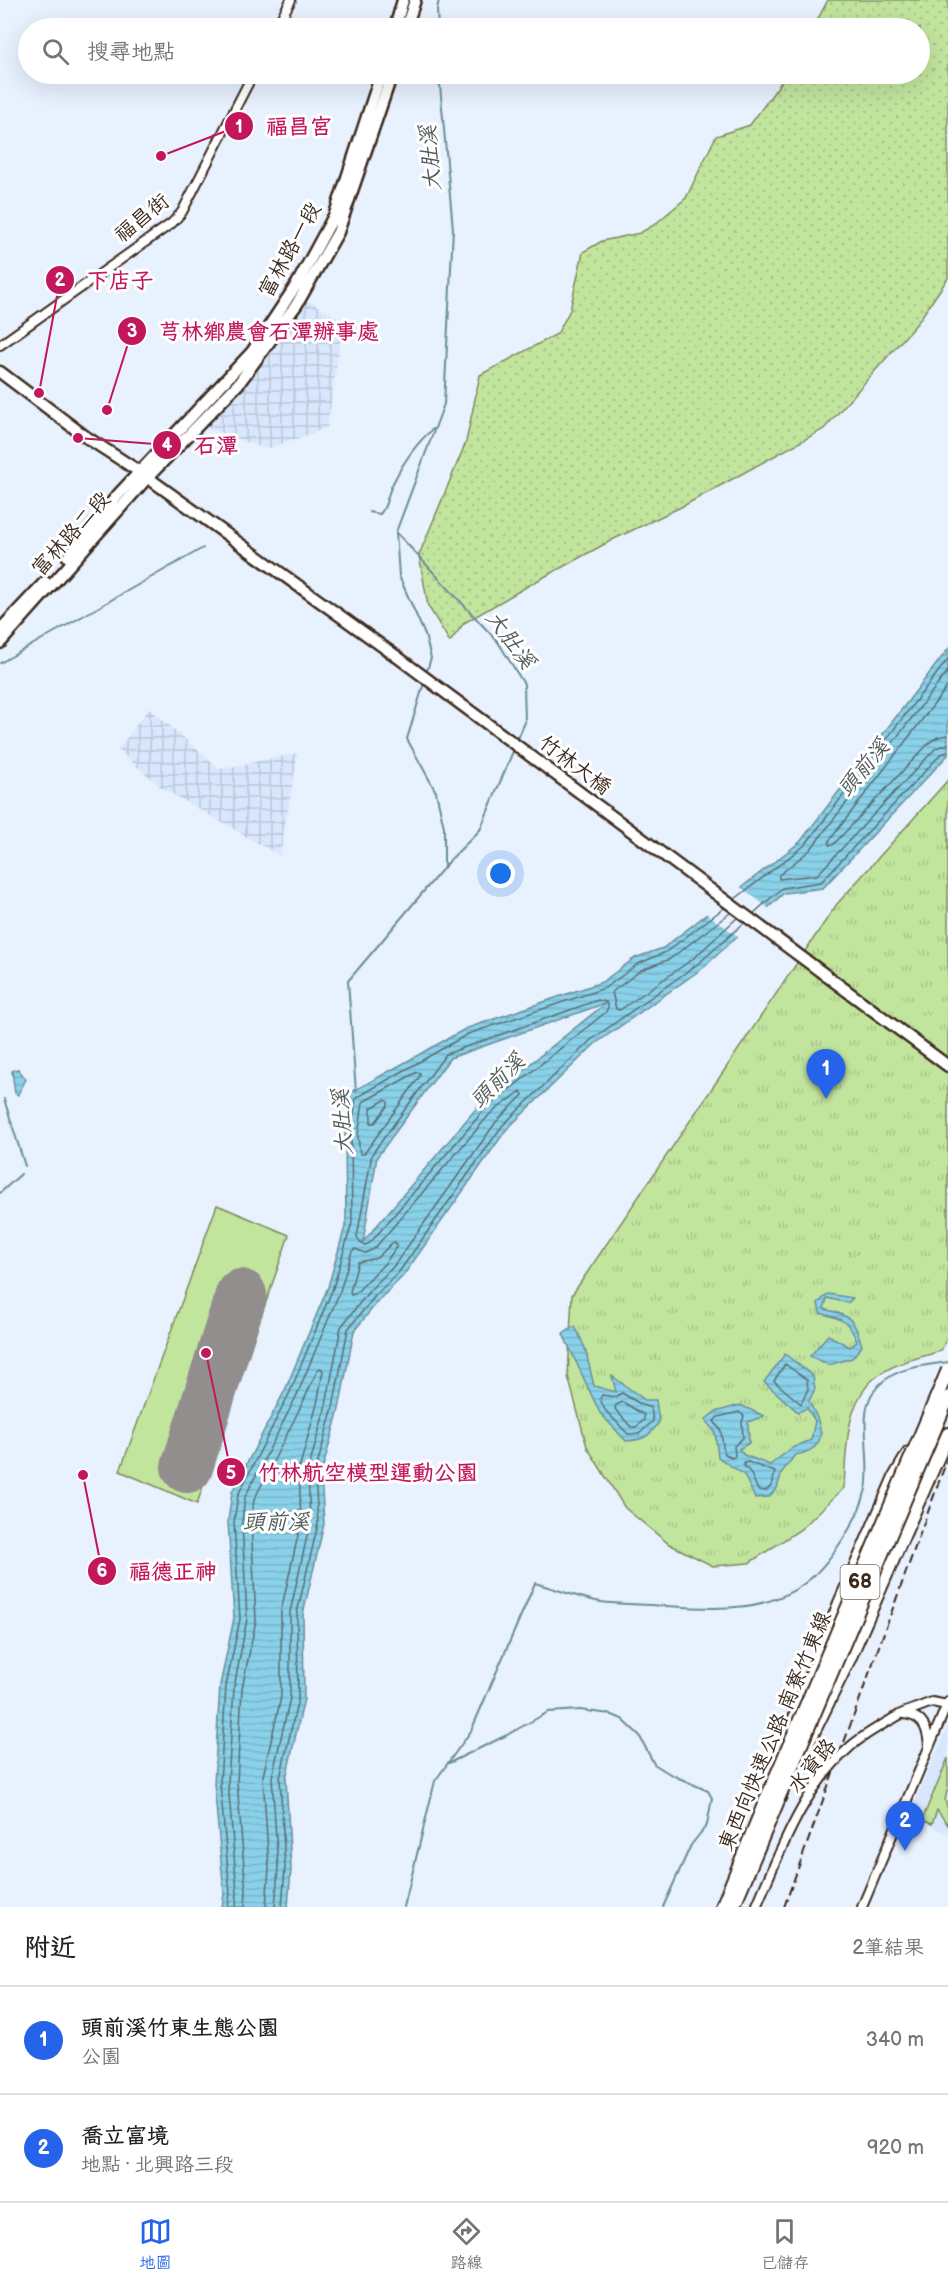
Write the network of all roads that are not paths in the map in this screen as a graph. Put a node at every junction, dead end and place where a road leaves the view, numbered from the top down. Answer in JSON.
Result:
{"nodes":[{"id":1,"x":291,"y":0,"type":"edge"},
{"id":2,"x":403,"y":0,"type":"edge"},
{"id":3,"x":416,"y":0,"type":"edge"},
{"id":4,"x":281,"y":18,"type":"edge"},
{"id":5,"x":398,"y":18,"type":"edge"},
{"id":6,"x":410,"y":18,"type":"edge"},
{"id":7,"x":248,"y":84,"type":"edge"},
{"id":8,"x":378,"y":84,"type":"edge"},
{"id":9,"x":389,"y":84,"type":"edge"},
{"id":10,"x":0,"y":345,"type":"edge"},
{"id":11,"x":0,"y":372,"type":"edge"},
{"id":12,"x":143,"y":475,"type":"junction"},
{"id":13,"x":0,"y":630,"type":"edge"},
{"id":14,"x":0,"y":643,"type":"edge"},
{"id":15,"x":948,"y":1066,"type":"edge"},
{"id":16,"x":948,"y":1370,"type":"edge"},
{"id":17,"x":948,"y":1398,"type":"edge"},
{"id":18,"x":948,"y":1402,"type":"edge"},
{"id":19,"x":948,"y":1434,"type":"edge"},
{"id":20,"x":947,"y":1703,"type":"edge"},
{"id":21,"x":902,"y":1714,"type":"junction"},
{"id":22,"x":929,"y":1747,"type":"junction"},
{"id":23,"x":773,"y":1796,"type":"junction"},
{"id":24,"x":722,"y":1907,"type":"edge"},
{"id":25,"x":733,"y":1907,"type":"edge"},
{"id":26,"x":756,"y":1907,"type":"edge"},
{"id":27,"x":862,"y":1907,"type":"edge"}],
"edges":[{"from":1,"to":4,"type":"street"},
{"from":2,"to":5,"type":"main road"},
{"from":3,"to":6,"type":"main road"},
{"from":7,"to":10,"type":"street","name":"福昌街"},
{"from":8,"to":12,"type":"main road","name":"富林路一段"},
{"from":9,"to":12,"type":"main road","name":"富林路一段"},
{"from":11,"to":12,"type":"main road","name":"竹林大橋"},
{"from":12,"to":13,"type":"main road","name":"富林路二段"},
{"from":12,"to":14,"type":"main road","name":"富林路二段"},
{"from":12,"to":15,"type":"main road","name":"竹林大橋"},
{"from":16,"to":23,"type":"highway","name":"東西向快速公路 南寮竹東線","number":"68","bridge":true},
{"from":17,"to":23,"type":"highway","name":"東西向快速公路 南寮竹東線","number":"68","bridge":true},
{"from":18,"to":23,"type":"highway","bridge":true},
{"from":19,"to":23,"type":"highway","bridge":true},
{"from":20,"to":21,"type":"street","name":"水資路"},
{"from":20,"to":22,"type":"street"},
{"from":21,"to":22,"type":"street"},
{"from":21,"to":26,"type":"street","name":"水資路","bridge":true},
{"from":22,"to":27,"type":"street"},
{"from":23,"to":24,"type":"highway","name":"東西向快速公路 南寮竹東線","number":"68"},
{"from":23,"to":25,"type":"highway","name":"東西向快速公路 南寮竹東線","number":"68"}]}
